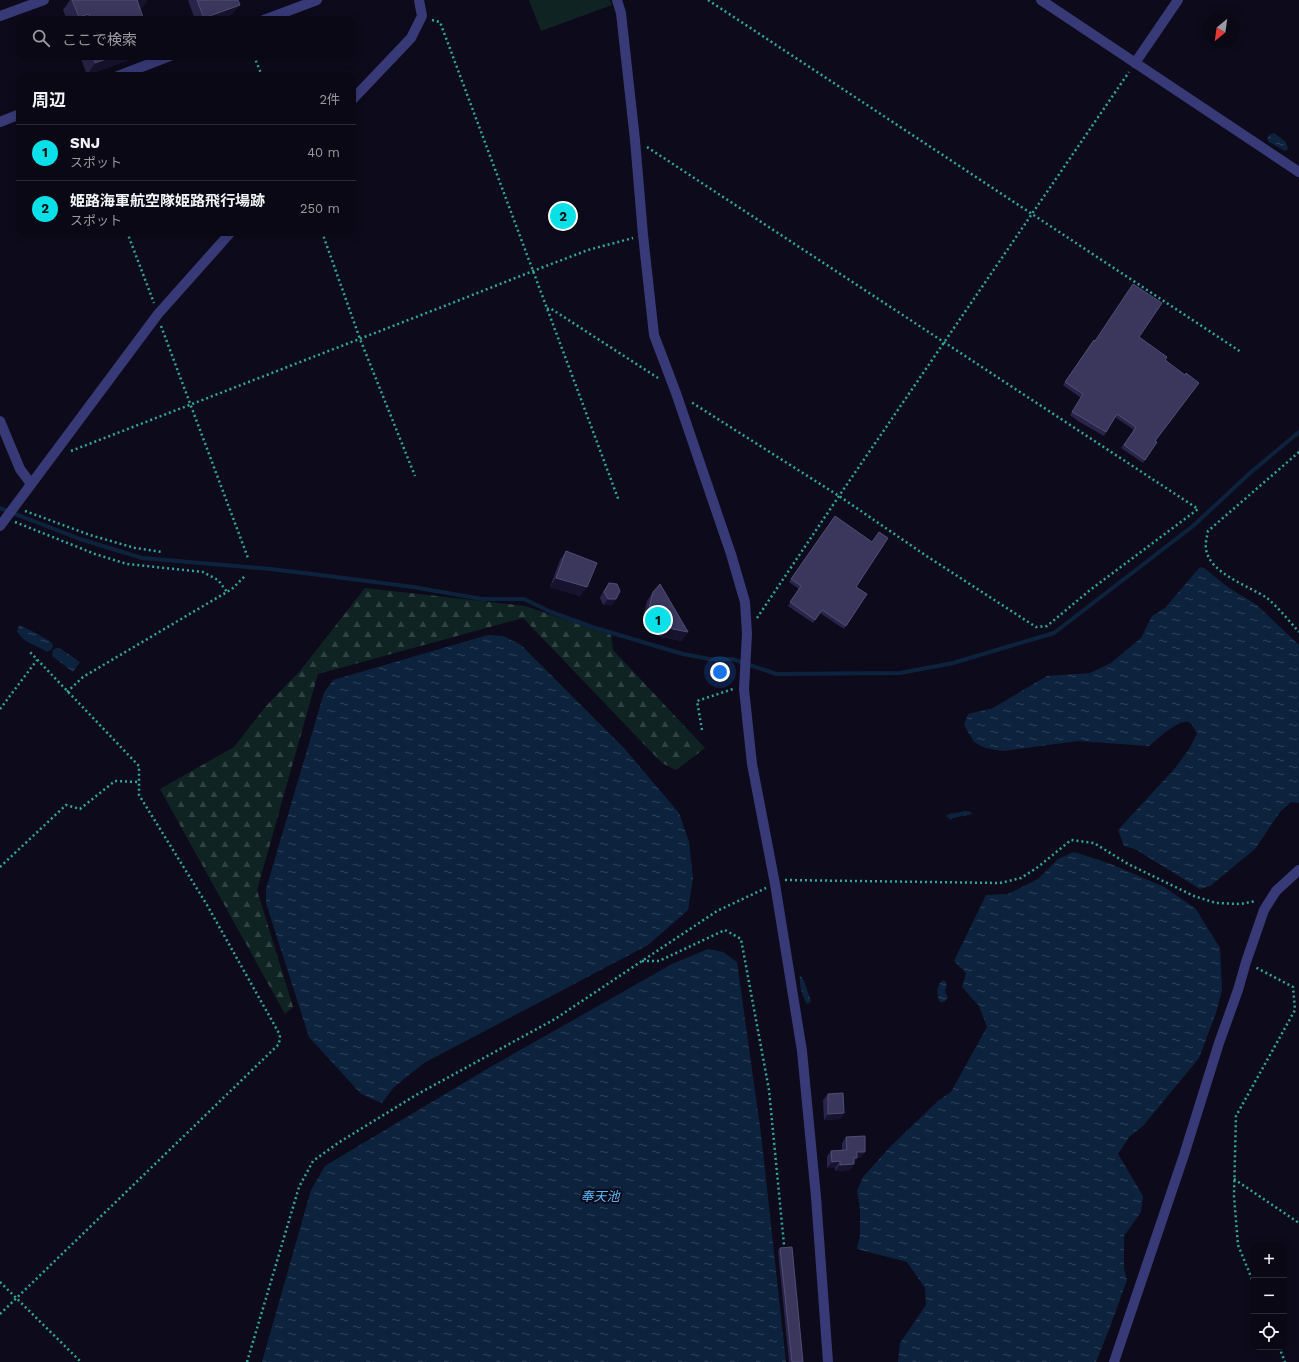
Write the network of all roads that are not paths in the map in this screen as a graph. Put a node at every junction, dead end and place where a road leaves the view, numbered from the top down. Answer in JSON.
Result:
{"nodes":[{"id":1,"x":44,"y":0,"type":"edge"},
{"id":2,"x":317,"y":0,"type":"edge"},
{"id":3,"x":419,"y":0,"type":"edge"},
{"id":4,"x":618,"y":0,"type":"edge"},
{"id":5,"x":1041,"y":0,"type":"edge"},
{"id":6,"x":1178,"y":0,"type":"edge"},
{"id":7,"x":0,"y":16,"type":"edge"},
{"id":8,"x":275,"y":16,"type":"edge"},
{"id":9,"x":160,"y":60,"type":"edge"},
{"id":10,"x":1136,"y":62,"type":"junction"},
{"id":11,"x":128,"y":72,"type":"edge"},
{"id":12,"x":356,"y":96,"type":"edge"},
{"id":13,"x":16,"y":116,"type":"edge"},
{"id":14,"x":0,"y":122,"type":"edge"},
{"id":15,"x":1299,"y":172,"type":"edge"},
{"id":16,"x":227,"y":236,"type":"edge"},
{"id":17,"x":0,"y":421,"type":"edge"},
{"id":18,"x":31,"y":484,"type":"junction"},
{"id":19,"x":3,"y":522,"type":"edge"},
{"id":20,"x":1299,"y":870,"type":"edge"},
{"id":21,"x":828,"y":1362,"type":"edge"},
{"id":22,"x":1114,"y":1362,"type":"edge"}],
"edges":[{"from":1,"to":7,"type":"street"},
{"from":2,"to":8,"type":"street"},
{"from":3,"to":12,"type":"street"},
{"from":4,"to":21,"type":"street"},
{"from":5,"to":10,"type":"street"},
{"from":6,"to":10,"type":"street"},
{"from":9,"to":11,"type":"street"},
{"from":10,"to":15,"type":"street"},
{"from":13,"to":14,"type":"street"},
{"from":16,"to":18,"type":"street"},
{"from":17,"to":18,"type":"street"},
{"from":18,"to":19,"type":"street"},
{"from":20,"to":22,"type":"street"}]}
